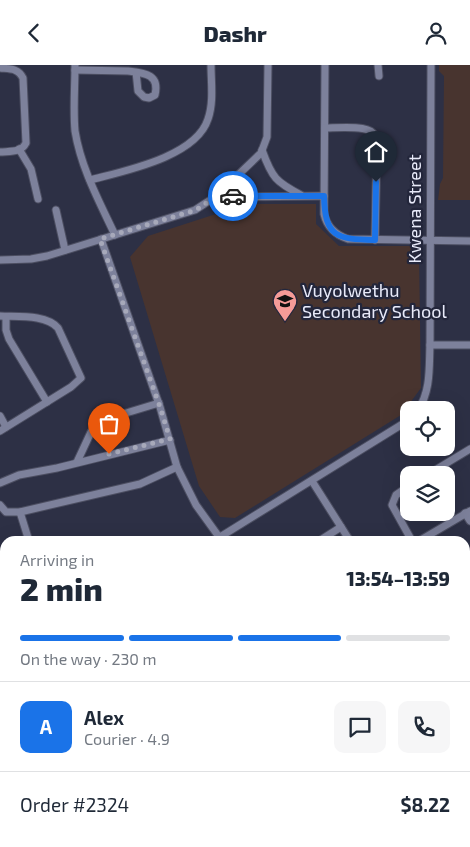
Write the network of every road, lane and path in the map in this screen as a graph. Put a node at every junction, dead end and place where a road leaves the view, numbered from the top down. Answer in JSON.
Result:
{"nodes":[{"id":1,"x":211,"y":65,"type":"edge"},
{"id":2,"x":268,"y":65,"type":"edge"},
{"id":3,"x":325,"y":65,"type":"edge"},
{"id":4,"x":378,"y":65,"type":"edge"},
{"id":5,"x":431,"y":65,"type":"edge"},
{"id":6,"x":0,"y":68,"type":"edge"},
{"id":7,"x":75,"y":68,"type":"edge"},
{"id":8,"x":136,"y":72,"type":"dead end"},
{"id":9,"x":379,"y":76,"type":"dead end"},
{"id":10,"x":325,"y":128,"type":"junction"},
{"id":11,"x":19,"y":149,"type":"junction"},
{"id":12,"x":0,"y":151,"type":"edge"},
{"id":13,"x":262,"y":151,"type":"junction"},
{"id":14,"x":90,"y":180,"type":"junction"},
{"id":15,"x":304,"y":196,"type":"junction"},
{"id":16,"x":324,"y":196,"type":"junction"},
{"id":17,"x":215,"y":197,"type":"junction"},
{"id":18,"x":38,"y":199,"type":"dead end"},
{"id":19,"x":56,"y":209,"type":"dead end"},
{"id":20,"x":115,"y":235,"type":"junction"},
{"id":21,"x":100,"y":239,"type":"junction"},
{"id":22,"x":375,"y":240,"type":"junction"},
{"id":23,"x":430,"y":240,"type":"junction"},
{"id":24,"x":470,"y":241,"type":"edge"},
{"id":25,"x":65,"y":250,"type":"junction"},
{"id":26,"x":0,"y":260,"type":"edge"},
{"id":27,"x":3,"y":317,"type":"edge"},
{"id":28,"x":430,"y":345,"type":"junction"},
{"id":29,"x":470,"y":345,"type":"edge"},
{"id":30,"x":423,"y":401,"type":"edge"},
{"id":31,"x":47,"y":402,"type":"junction"},
{"id":32,"x":159,"y":403,"type":"junction"},
{"id":33,"x":0,"y":416,"type":"edge"},
{"id":34,"x":400,"y":426,"type":"edge"},
{"id":35,"x":3,"y":429,"type":"edge"},
{"id":36,"x":170,"y":439,"type":"junction"},
{"id":37,"x":470,"y":449,"type":"edge"},
{"id":38,"x":77,"y":462,"type":"junction"},
{"id":39,"x":442,"y":466,"type":"edge"},
{"id":40,"x":177,"y":467,"type":"junction"},
{"id":41,"x":312,"y":481,"type":"junction"},
{"id":42,"x":0,"y":483,"type":"edge"},
{"id":43,"x":400,"y":492,"type":"edge"},
{"id":44,"x":0,"y":505,"type":"edge"},
{"id":45,"x":20,"y":512,"type":"junction"},
{"id":46,"x":468,"y":512,"type":"edge"},
{"id":47,"x":9,"y":513,"type":"junction"},
{"id":48,"x":0,"y":518,"type":"edge"},
{"id":49,"x":400,"y":519,"type":"edge"},
{"id":50,"x":401,"y":521,"type":"edge"},
{"id":51,"x":470,"y":521,"type":"edge"},
{"id":52,"x":341,"y":527,"type":"junction"},
{"id":53,"x":27,"y":536,"type":"edge"},
{"id":54,"x":219,"y":536,"type":"edge"},
{"id":55,"x":226,"y":536,"type":"edge"},
{"id":56,"x":326,"y":536,"type":"edge"},
{"id":57,"x":347,"y":536,"type":"edge"},
{"id":58,"x":409,"y":536,"type":"edge"},
{"id":59,"x":427,"y":536,"type":"edge"}],
"edges":[{"from":1,"to":14,"type":"street"},
{"from":2,"to":13,"type":"street"},
{"from":3,"to":10,"type":"street"},
{"from":4,"to":9,"type":"street"},
{"from":5,"to":23,"type":"street","name":"Kwena Street"},
{"from":6,"to":11,"type":"street"},
{"from":7,"to":8,"type":"street"},
{"from":7,"to":14,"type":"street"},
{"from":10,"to":16,"type":"street"},
{"from":10,"to":22,"type":"street"},
{"from":11,"to":12,"type":"street"},
{"from":11,"to":18,"type":"street"},
{"from":13,"to":15,"type":"street"},
{"from":13,"to":17,"type":"street"},
{"from":14,"to":20,"type":"street"},
{"from":15,"to":16,"type":"street"},
{"from":15,"to":17,"type":"street"},
{"from":16,"to":22,"type":"street"},
{"from":17,"to":20,"type":"street"},
{"from":19,"to":25,"type":"street"},
{"from":20,"to":21,"type":"street"},
{"from":21,"to":25,"type":"street"},
{"from":21,"to":32,"type":"street"},
{"from":22,"to":23,"type":"street"},
{"from":23,"to":24,"type":"street"},
{"from":23,"to":28,"type":"street","name":"Kwena Street"},
{"from":25,"to":26,"type":"street"},
{"from":27,"to":31,"type":"street"},
{"from":27,"to":31,"type":"street"},
{"from":28,"to":29,"type":"street"},
{"from":28,"to":30,"type":"street","name":"Kwena Street"},
{"from":31,"to":35,"type":"street"},
{"from":32,"to":36,"type":"street"},
{"from":32,"to":38,"type":"street"},
{"from":33,"to":35,"type":"street"},
{"from":34,"to":41,"type":"street"},
{"from":36,"to":38,"type":"street"},
{"from":36,"to":40,"type":"street"},
{"from":37,"to":39,"type":"street"},
{"from":38,"to":42,"type":"street"},
{"from":40,"to":45,"type":"street"},
{"from":40,"to":54,"type":"street"},
{"from":41,"to":52,"type":"street"},
{"from":41,"to":55,"type":"street"},
{"from":43,"to":49,"type":"street"},
{"from":44,"to":47,"type":"street"},
{"from":45,"to":47,"type":"street"},
{"from":45,"to":53,"type":"street"},
{"from":46,"to":51,"type":"street"},
{"from":46,"to":59,"type":"street"},
{"from":47,"to":48,"type":"street"},
{"from":50,"to":58,"type":"street"},
{"from":52,"to":56,"type":"street"},
{"from":52,"to":57,"type":"street"}]}
